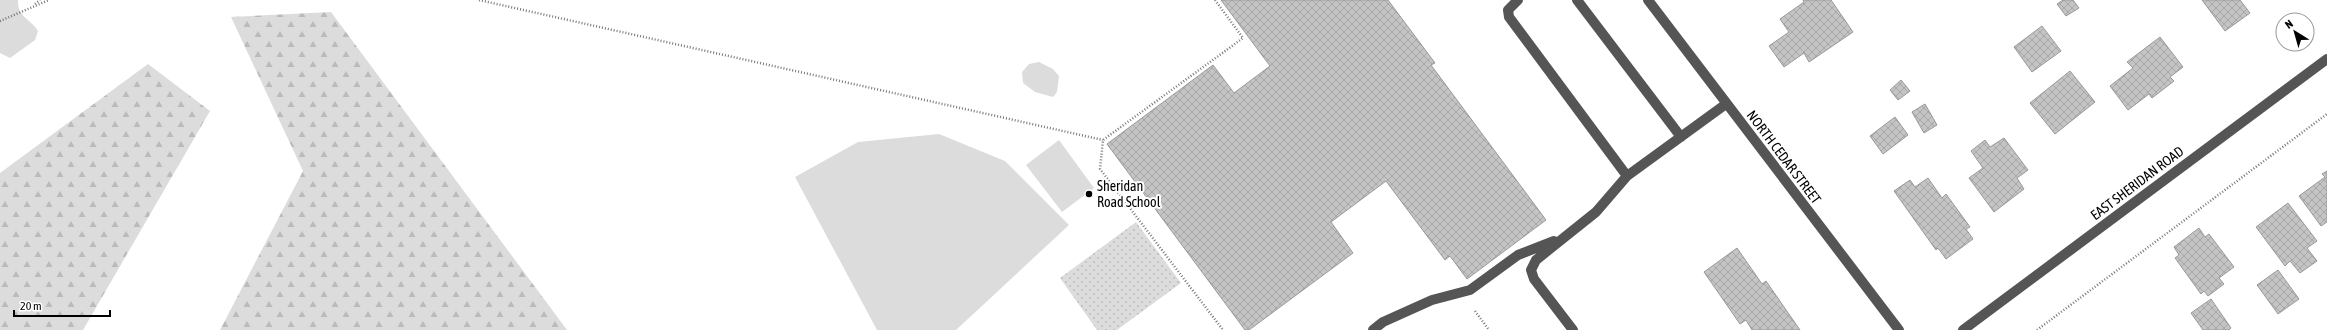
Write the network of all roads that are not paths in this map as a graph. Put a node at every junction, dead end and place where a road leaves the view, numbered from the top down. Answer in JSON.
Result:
{"nodes":[{"id":1,"x":1518,"y":0,"type":"edge"},
{"id":2,"x":1577,"y":0,"type":"edge"},
{"id":3,"x":1648,"y":0,"type":"edge"},
{"id":4,"x":2327,"y":59,"type":"edge"},
{"id":5,"x":1726,"y":104,"type":"junction"},
{"id":6,"x":1681,"y":138,"type":"junction"},
{"id":7,"x":1627,"y":176,"type":"junction"},
{"id":8,"x":1560,"y":239,"type":"junction"},
{"id":9,"x":1373,"y":330,"type":"edge"},
{"id":10,"x":1573,"y":330,"type":"edge"},
{"id":11,"x":1899,"y":330,"type":"edge"},
{"id":12,"x":1963,"y":330,"type":"edge"}],
"edges":[{"from":1,"to":7,"type":"street"},
{"from":2,"to":6,"type":"street"},
{"from":3,"to":5,"type":"street","name":"NORTH CEDAR STREET"},
{"from":4,"to":12,"type":"street","name":"EAST SHERIDAN ROAD"},
{"from":5,"to":6,"type":"street"},
{"from":5,"to":11,"type":"street","name":"NORTH CEDAR STREET"},
{"from":6,"to":7,"type":"street"},
{"from":7,"to":8,"type":"street"},
{"from":8,"to":9,"type":"street"},
{"from":8,"to":10,"type":"street"}]}
